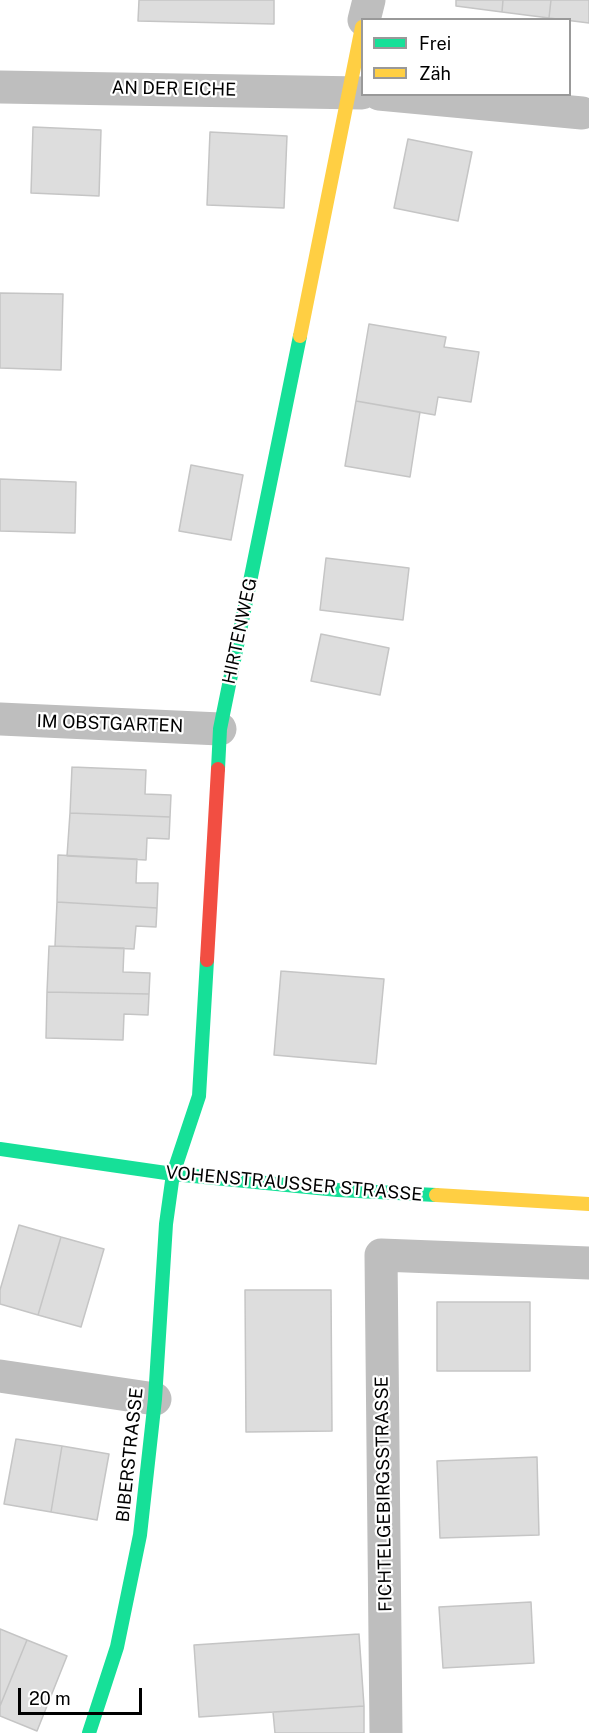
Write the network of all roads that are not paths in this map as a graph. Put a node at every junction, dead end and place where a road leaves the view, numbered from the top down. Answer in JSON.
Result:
{"nodes":[{"id":1,"x":369,"y":0,"type":"edge"},
{"id":2,"x":364,"y":18,"type":"edge"},
{"id":3,"x":0,"y":87,"type":"edge"},
{"id":4,"x":361,"y":93,"type":"edge"},
{"id":5,"x":362,"y":96,"type":"edge"},
{"id":6,"x":396,"y":96,"type":"edge"},
{"id":7,"x":582,"y":113,"type":"dead end"},
{"id":8,"x":0,"y":719,"type":"edge"},
{"id":9,"x":220,"y":729,"type":"junction"},
{"id":10,"x":0,"y":1149,"type":"edge"},
{"id":11,"x":173,"y":1174,"type":"junction"},
{"id":12,"x":589,"y":1204,"type":"edge"},
{"id":13,"x":589,"y":1263,"type":"edge"},
{"id":14,"x":0,"y":1376,"type":"edge"},
{"id":15,"x":155,"y":1400,"type":"junction"},
{"id":16,"x":89,"y":1733,"type":"edge"},
{"id":17,"x":387,"y":1733,"type":"edge"}],
"edges":[{"from":1,"to":2,"type":"street"},
{"from":3,"to":4,"type":"street","name":"AN DER EICHE"},
{"from":5,"to":9,"type":"street","name":"HIRTENWEG"},
{"from":6,"to":7,"type":"street"},
{"from":8,"to":9,"type":"street","name":"IM OBSTGARTEN"},
{"from":9,"to":11,"type":"street","name":"HIRTENWEG"},
{"from":10,"to":11,"type":"street","name":"VOHENSTRAUSSER STRASSE"},
{"from":11,"to":12,"type":"street","name":"VOHENSTRAUSSER STRASSE"},
{"from":11,"to":15,"type":"street","name":"BIBERSTRASSE"},
{"from":13,"to":17,"type":"street","name":"FICHTELGEBIRGSSTRASSE"},
{"from":14,"to":15,"type":"street"},
{"from":15,"to":16,"type":"street","name":"BIBERSTRASSE"}]}
